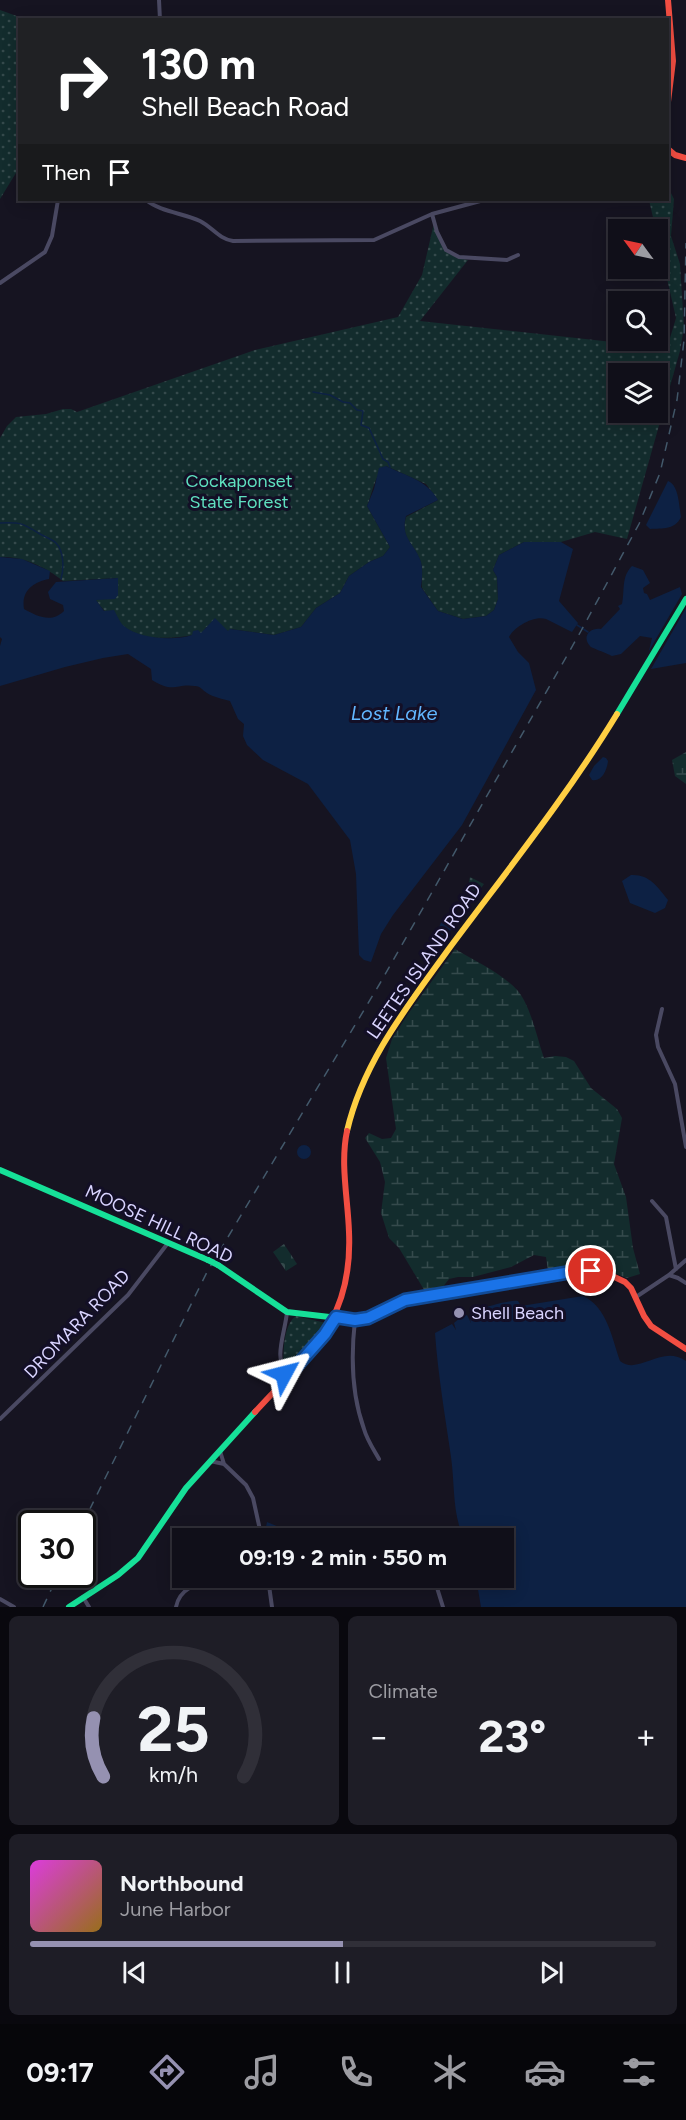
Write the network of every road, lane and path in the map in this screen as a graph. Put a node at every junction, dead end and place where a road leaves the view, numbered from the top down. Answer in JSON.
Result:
{"nodes":[{"id":1,"x":159,"y":0,"type":"edge"},
{"id":2,"x":668,"y":0,"type":"edge"},
{"id":3,"x":160,"y":18,"type":"edge"},
{"id":4,"x":669,"y":94,"type":"edge"},
{"id":5,"x":669,"y":150,"type":"edge"},
{"id":6,"x":686,"y":158,"type":"edge"},
{"id":7,"x":58,"y":201,"type":"edge"},
{"id":8,"x":148,"y":201,"type":"edge"},
{"id":9,"x":480,"y":201,"type":"edge"},
{"id":10,"x":432,"y":214,"type":"junction"},
{"id":11,"x":518,"y":255,"type":"dead end"},
{"id":12,"x":0,"y":284,"type":"edge"},
{"id":13,"x":686,"y":599,"type":"edge"},
{"id":14,"x":662,"y":1009,"type":"dead end"},
{"id":15,"x":686,"y":1147,"type":"edge"},
{"id":16,"x":0,"y":1170,"type":"edge"},
{"id":17,"x":652,"y":1201,"type":"dead end"},
{"id":18,"x":168,"y":1243,"type":"junction"},
{"id":19,"x":686,"y":1260,"type":"edge"},
{"id":20,"x":676,"y":1269,"type":"junction"},
{"id":21,"x":669,"y":1275,"type":"junction"},
{"id":22,"x":686,"y":1283,"type":"edge"},
{"id":23,"x":636,"y":1297,"type":"junction"},
{"id":24,"x":287,"y":1312,"type":"junction"},
{"id":25,"x":336,"y":1317,"type":"junction"},
{"id":26,"x":355,"y":1320,"type":"junction"},
{"id":27,"x":686,"y":1349,"type":"edge"},
{"id":28,"x":287,"y":1377,"type":"junction"},
{"id":29,"x":0,"y":1419,"type":"edge"},
{"id":30,"x":220,"y":1450,"type":"junction"},
{"id":31,"x":379,"y":1460,"type":"dead end"},
{"id":32,"x":210,"y":1461,"type":"junction"},
{"id":33,"x":224,"y":1464,"type":"junction"},
{"id":34,"x":260,"y":1528,"type":"edge"},
{"id":35,"x":190,"y":1588,"type":"edge"},
{"id":36,"x":269,"y":1588,"type":"edge"},
{"id":37,"x":437,"y":1588,"type":"edge"},
{"id":38,"x":83,"y":1597,"type":"junction"},
{"id":39,"x":0,"y":1599,"type":"edge"},
{"id":40,"x":14,"y":1607,"type":"edge"},
{"id":41,"x":69,"y":1607,"type":"edge"},
{"id":42,"x":89,"y":1607,"type":"edge"},
{"id":43,"x":176,"y":1607,"type":"edge"},
{"id":44,"x":272,"y":1607,"type":"edge"},
{"id":45,"x":443,"y":1607,"type":"edge"}],
"edges":[{"from":1,"to":3,"type":"street"},
{"from":2,"to":4,"type":"main road"},
{"from":5,"to":6,"type":"main road"},
{"from":7,"to":12,"type":"street"},
{"from":8,"to":10,"type":"street"},
{"from":9,"to":10,"type":"street"},
{"from":10,"to":11,"type":"street"},
{"from":13,"to":25,"type":"main road","name":"LEETES ISLAND ROAD"},
{"from":14,"to":15,"type":"street"},
{"from":16,"to":18,"type":"main road","name":"MOOSE HILL ROAD"},
{"from":17,"to":20,"type":"street"},
{"from":18,"to":24,"type":"main road","name":"MOOSE HILL ROAD","bridge":true},
{"from":18,"to":29,"type":"street","name":"DROMARA ROAD"},
{"from":19,"to":20,"type":"street"},
{"from":20,"to":21,"type":"street"},
{"from":21,"to":22,"type":"street"},
{"from":21,"to":23,"type":"street"},
{"from":23,"to":26,"type":"main road"},
{"from":23,"to":27,"type":"main road"},
{"from":24,"to":25,"type":"main road","name":"MOOSE HILL ROAD"},
{"from":24,"to":28,"type":"street"},
{"from":25,"to":26,"type":"main road","name":"MOOSE HILL ROAD"},
{"from":25,"to":28,"type":"main road","name":"LEETES ISLAND ROAD"},
{"from":26,"to":31,"type":"street"},
{"from":28,"to":30,"type":"main road","name":"LEETES ISLAND ROAD"},
{"from":30,"to":32,"type":"main road","name":"LEETES ISLAND ROAD"},
{"from":30,"to":33,"type":"street"},
{"from":32,"to":33,"type":"street"},
{"from":32,"to":38,"type":"main road","name":"LEETES ISLAND ROAD"},
{"from":33,"to":34,"type":"street"},
{"from":35,"to":43,"type":"street"},
{"from":36,"to":44,"type":"street"},
{"from":37,"to":45,"type":"street"},
{"from":38,"to":41,"type":"main road","name":"LEETES ISLAND ROAD"},
{"from":38,"to":42,"type":"street"},
{"from":39,"to":40,"type":"street"}]}
